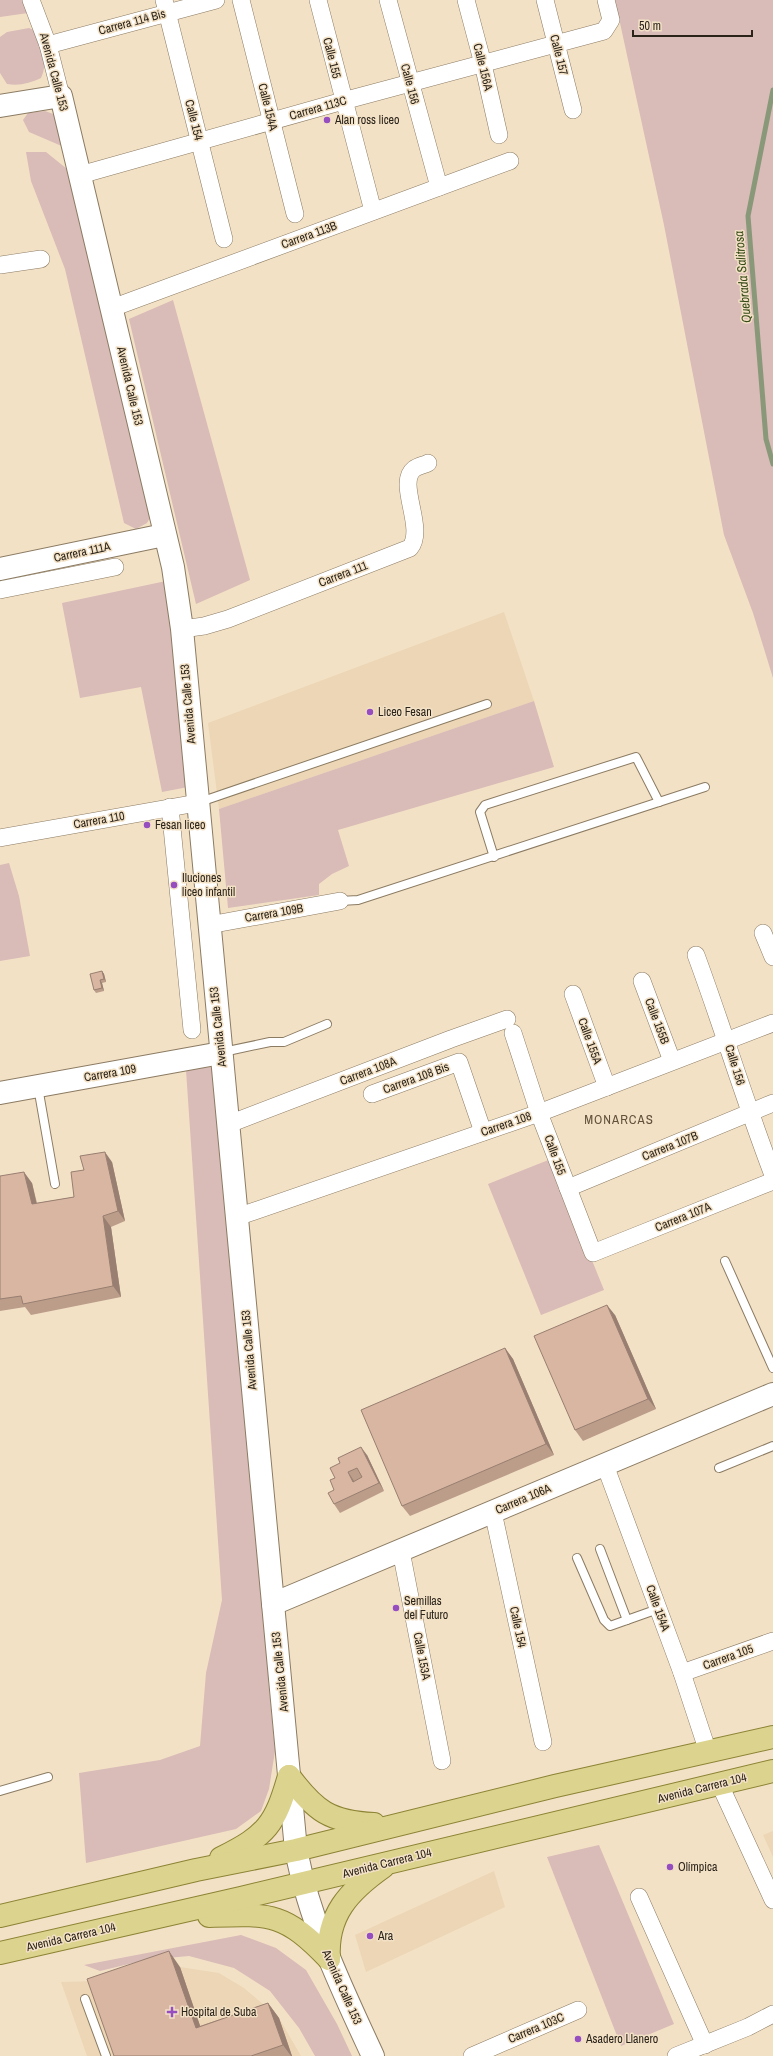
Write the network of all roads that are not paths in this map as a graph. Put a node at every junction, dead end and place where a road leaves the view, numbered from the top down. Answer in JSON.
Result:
{"nodes":[{"id":1,"x":31,"y":0,"type":"edge"},
{"id":2,"x":216,"y":0,"type":"edge"},
{"id":3,"x":241,"y":0,"type":"edge"},
{"id":4,"x":318,"y":0,"type":"edge"},
{"id":5,"x":388,"y":0,"type":"edge"},
{"id":6,"x":466,"y":0,"type":"edge"},
{"id":7,"x":545,"y":0,"type":"edge"},
{"id":8,"x":606,"y":0,"type":"edge"},
{"id":9,"x":165,"y":6,"type":"edge"},
{"id":10,"x":556,"y":44,"type":"junction"},
{"id":11,"x":48,"y":45,"type":"junction"},
{"id":12,"x":483,"y":64,"type":"junction"},
{"id":13,"x":410,"y":83,"type":"junction"},
{"id":14,"x":61,"y":96,"type":"junction"},
{"id":15,"x":343,"y":101,"type":"junction"},
{"id":16,"x":0,"y":106,"type":"edge"},
{"id":17,"x":573,"y":110,"type":"dead end"},
{"id":18,"x":272,"y":121,"type":"junction"},
{"id":19,"x":499,"y":135,"type":"dead end"},
{"id":20,"x":199,"y":141,"type":"junction"},
{"id":21,"x":508,"y":161,"type":"dead end"},
{"id":22,"x":80,"y":175,"type":"junction"},
{"id":23,"x":439,"y":187,"type":"junction"},
{"id":24,"x":373,"y":211,"type":"junction"},
{"id":25,"x":295,"y":214,"type":"dead end"},
{"id":26,"x":224,"y":239,"type":"dead end"},
{"id":27,"x":41,"y":259,"type":"dead end"},
{"id":28,"x":0,"y":265,"type":"edge"},
{"id":29,"x":112,"y":308,"type":"junction"},
{"id":30,"x":428,"y":463,"type":"dead end"},
{"id":31,"x":164,"y":536,"type":"junction"},
{"id":32,"x":115,"y":567,"type":"dead end"},
{"id":33,"x":0,"y":569,"type":"edge"},
{"id":34,"x":0,"y":590,"type":"edge"},
{"id":35,"x":182,"y":629,"type":"junction"},
{"id":36,"x":487,"y":704,"type":"dead end"},
{"id":37,"x":705,"y":787,"type":"dead end"},
{"id":38,"x":659,"y":802,"type":"junction"},
{"id":39,"x":197,"y":803,"type":"junction"},
{"id":40,"x":170,"y":807,"type":"junction"},
{"id":41,"x":0,"y":838,"type":"edge"},
{"id":42,"x":494,"y":857,"type":"junction"},
{"id":43,"x":340,"y":901,"type":"joint"},
{"id":44,"x":209,"y":925,"type":"junction"},
{"id":45,"x":763,"y":933,"type":"dead end"},
{"id":46,"x":696,"y":955,"type":"dead end"},
{"id":47,"x":773,"y":957,"type":"edge"},
{"id":48,"x":642,"y":981,"type":"dead end"},
{"id":49,"x":573,"y":994,"type":"dead end"},
{"id":50,"x":773,"y":1022,"type":"edge"},
{"id":51,"x":327,"y":1024,"type":"dead end"},
{"id":52,"x":510,"y":1026,"type":"joint"},
{"id":53,"x":192,"y":1030,"type":"dead end"},
{"id":54,"x":727,"y":1041,"type":"junction"},
{"id":55,"x":220,"y":1053,"type":"junction"},
{"id":56,"x":672,"y":1061,"type":"junction"},
{"id":57,"x":38,"y":1086,"type":"junction"},
{"id":58,"x":607,"y":1087,"type":"junction"},
{"id":59,"x":0,"y":1093,"type":"edge"},
{"id":60,"x":372,"y":1094,"type":"dead end"},
{"id":61,"x":773,"y":1103,"type":"edge"},
{"id":62,"x":540,"y":1113,"type":"junction"},
{"id":63,"x":749,"y":1113,"type":"junction"},
{"id":64,"x":229,"y":1124,"type":"junction"},
{"id":65,"x":483,"y":1132,"type":"junction"},
{"id":66,"x":773,"y":1175,"type":"edge"},
{"id":67,"x":773,"y":1181,"type":"edge"},
{"id":68,"x":55,"y":1184,"type":"dead end"},
{"id":69,"x":568,"y":1188,"type":"junction"},
{"id":70,"x":237,"y":1217,"type":"junction"},
{"id":71,"x":594,"y":1253,"type":"joint"},
{"id":72,"x":725,"y":1261,"type":"dead end"},
{"id":73,"x":773,"y":1368,"type":"edge"},
{"id":74,"x":772,"y":1399,"type":"edge"},
{"id":75,"x":773,"y":1446,"type":"edge"},
{"id":76,"x":605,"y":1465,"type":"junction"},
{"id":77,"x":719,"y":1468,"type":"dead end"},
{"id":78,"x":493,"y":1512,"type":"junction"},
{"id":79,"x":600,"y":1549,"type":"dead end"},
{"id":80,"x":401,"y":1550,"type":"junction"},
{"id":81,"x":577,"y":1558,"type":"dead end"},
{"id":82,"x":274,"y":1604,"type":"junction"},
{"id":83,"x":658,"y":1609,"type":"junction"},
{"id":84,"x":627,"y":1620,"type":"junction"},
{"id":85,"x":773,"y":1641,"type":"edge"},
{"id":86,"x":682,"y":1673,"type":"junction"},
{"id":87,"x":773,"y":1737,"type":"edge"},
{"id":88,"x":543,"y":1742,"type":"dead end"},
{"id":89,"x":708,"y":1752,"type":"junction"},
{"id":90,"x":442,"y":1761,"type":"dead end"},
{"id":91,"x":773,"y":1771,"type":"edge"},
{"id":92,"x":289,"y":1776,"type":"junction"},
{"id":93,"x":48,"y":1777,"type":"dead end"},
{"id":94,"x":720,"y":1784,"type":"junction"},
{"id":95,"x":0,"y":1790,"type":"edge"},
{"id":96,"x":393,"y":1825,"type":"junction"},
{"id":97,"x":296,"y":1850,"type":"junction"},
{"id":98,"x":389,"y":1862,"type":"junction"},
{"id":99,"x":196,"y":1870,"type":"junction"},
{"id":100,"x":302,"y":1884,"type":"junction"},
{"id":101,"x":639,"y":1897,"type":"dead end"},
{"id":102,"x":773,"y":1900,"type":"edge"},
{"id":103,"x":0,"y":1916,"type":"edge"},
{"id":104,"x":157,"y":1917,"type":"junction"},
{"id":105,"x":0,"y":1954,"type":"edge"},
{"id":106,"x":329,"y":1959,"type":"junction"},
{"id":107,"x":85,"y":1999,"type":"dead end"},
{"id":108,"x":578,"y":2010,"type":"dead end"},
{"id":109,"x":773,"y":2014,"type":"edge"},
{"id":110,"x":705,"y":2045,"type":"junction"},
{"id":111,"x":106,"y":2056,"type":"edge"},
{"id":112,"x":373,"y":2056,"type":"edge"},
{"id":113,"x":472,"y":2056,"type":"edge"},
{"id":114,"x":676,"y":2056,"type":"edge"}],
"edges":[{"from":1,"to":11,"type":"street","name":"Avenida Calle 153"},
{"from":2,"to":9,"type":"street","name":"Carrera 114 Bis"},
{"from":3,"to":18,"type":"street","name":"Calle 154A"},
{"from":4,"to":15,"type":"street","name":"Calle 155"},
{"from":5,"to":13,"type":"street","name":"Calle 156"},
{"from":6,"to":12,"type":"street","name":"Calle 156A"},
{"from":7,"to":10,"type":"street","name":"Calle 157"},
{"from":8,"to":10,"type":"street","name":"Carrera 113C"},
{"from":9,"to":11,"type":"street","name":"Carrera 114 Bis"},
{"from":9,"to":20,"type":"street","name":"Calle 154"},
{"from":10,"to":12,"type":"street","name":"Carrera 113C"},
{"from":10,"to":17,"type":"street","name":"Calle 157"},
{"from":11,"to":14,"type":"street","name":"Avenida Calle 153"},
{"from":12,"to":13,"type":"street","name":"Carrera 113C"},
{"from":12,"to":19,"type":"street","name":"Calle 156A"},
{"from":13,"to":15,"type":"street","name":"Carrera 113C"},
{"from":13,"to":23,"type":"street","name":"Calle 156"},
{"from":14,"to":16,"type":"street"},
{"from":14,"to":22,"type":"street","name":"Avenida Calle 153"},
{"from":15,"to":18,"type":"street","name":"Carrera 113C"},
{"from":15,"to":24,"type":"street","name":"Calle 155"},
{"from":18,"to":20,"type":"street","name":"Carrera 113C"},
{"from":18,"to":25,"type":"street","name":"Calle 154A"},
{"from":20,"to":22,"type":"street","name":"Carrera 113C"},
{"from":20,"to":26,"type":"street","name":"Calle 154"},
{"from":21,"to":23,"type":"street","name":"Carrera 113B"},
{"from":22,"to":29,"type":"street","name":"Avenida Calle 153"},
{"from":23,"to":24,"type":"street","name":"Carrera 113B"},
{"from":24,"to":29,"type":"street","name":"Carrera 113B"},
{"from":27,"to":28,"type":"street"},
{"from":29,"to":31,"type":"street","name":"Avenida Calle 153"},
{"from":30,"to":35,"type":"street","name":"Carrera 111"},
{"from":31,"to":33,"type":"street","name":"Carrera 111A"},
{"from":31,"to":35,"type":"street","name":"Avenida Calle 153"},
{"from":32,"to":34,"type":"street","name":"Carrera 111A"},
{"from":35,"to":39,"type":"street","name":"Avenida Calle 153"},
{"from":36,"to":39,"type":"lane"},
{"from":37,"to":38,"type":"lane"},
{"from":38,"to":42,"type":"lane"},
{"from":38,"to":42,"type":"lane"},
{"from":39,"to":40,"type":"street","name":"Carrera 110"},
{"from":39,"to":44,"type":"street","name":"Avenida Calle 153"},
{"from":40,"to":41,"type":"street","name":"Carrera 110"},
{"from":40,"to":53,"type":"street"},
{"from":42,"to":43,"type":"lane"},
{"from":43,"to":44,"type":"street","name":"Carrera 109B"},
{"from":44,"to":55,"type":"street","name":"Avenida Calle 153"},
{"from":45,"to":47,"type":"street"},
{"from":46,"to":54,"type":"street","name":"Calle 156"},
{"from":48,"to":56,"type":"street","name":"Calle 155B"},
{"from":49,"to":58,"type":"street","name":"Calle 155A"},
{"from":50,"to":54,"type":"street","name":"Carrera 108"},
{"from":51,"to":55,"type":"lane"},
{"from":52,"to":62,"type":"street","name":"Calle 155"},
{"from":52,"to":64,"type":"street","name":"Carrera 108A"},
{"from":54,"to":56,"type":"street","name":"Carrera 108"},
{"from":54,"to":63,"type":"street","name":"Calle 156"},
{"from":55,"to":57,"type":"street","name":"Carrera 109"},
{"from":55,"to":64,"type":"street","name":"Avenida Calle 153"},
{"from":56,"to":58,"type":"street","name":"Carrera 108"},
{"from":57,"to":59,"type":"street","name":"Carrera 109"},
{"from":57,"to":68,"type":"lane"},
{"from":58,"to":62,"type":"street","name":"Carrera 108"},
{"from":60,"to":65,"type":"street","name":"Carrera 108 Bis"},
{"from":61,"to":63,"type":"street","name":"Carrera 107B"},
{"from":62,"to":65,"type":"street","name":"Carrera 108"},
{"from":62,"to":69,"type":"street","name":"Calle 155"},
{"from":63,"to":66,"type":"street","name":"Calle 156"},
{"from":63,"to":69,"type":"street","name":"Carrera 107B"},
{"from":64,"to":70,"type":"street","name":"Avenida Calle 153"},
{"from":65,"to":70,"type":"street","name":"Carrera 108"},
{"from":67,"to":71,"type":"street","name":"Carrera 107A"},
{"from":69,"to":71,"type":"street","name":"Calle 155"},
{"from":70,"to":82,"type":"street","name":"Avenida Calle 153"},
{"from":72,"to":73,"type":"lane"},
{"from":74,"to":76,"type":"street","name":"Carrera 106A"},
{"from":75,"to":77,"type":"lane"},
{"from":76,"to":78,"type":"street","name":"Carrera 106A"},
{"from":76,"to":83,"type":"street","name":"Calle 154A"},
{"from":78,"to":80,"type":"street","name":"Carrera 106A"},
{"from":78,"to":88,"type":"street","name":"Calle 154"},
{"from":79,"to":84,"type":"lane"},
{"from":80,"to":82,"type":"street","name":"Carrera 106A"},
{"from":80,"to":90,"type":"street","name":"Calle 153A"},
{"from":81,"to":84,"type":"lane"},
{"from":82,"to":92,"type":"street","name":"Avenida Calle 153"},
{"from":83,"to":84,"type":"lane"},
{"from":83,"to":86,"type":"street","name":"Calle 154A"},
{"from":85,"to":86,"type":"street","name":"Carrera 105"},
{"from":86,"to":89,"type":"street","name":"Calle 154A"},
{"from":87,"to":89,"type":"main road"},
{"from":89,"to":96,"type":"main road"},
{"from":91,"to":94,"type":"main road","name":"Avenida Carrera 104"},
{"from":92,"to":96,"type":"main road"},
{"from":92,"to":97,"type":"street","name":"Avenida Calle 153"},
{"from":92,"to":99,"type":"main road"},
{"from":93,"to":95,"type":"lane"},
{"from":94,"to":98,"type":"main road","name":"Avenida Carrera 104"},
{"from":94,"to":102,"type":"street"},
{"from":96,"to":97,"type":"main road"},
{"from":97,"to":99,"type":"main road"},
{"from":97,"to":100,"type":"street","name":"Avenida Calle 153"},
{"from":98,"to":100,"type":"main road","name":"Avenida Carrera 104"},
{"from":98,"to":106,"type":"main road"},
{"from":99,"to":103,"type":"main road"},
{"from":100,"to":104,"type":"main road","name":"Avenida Carrera 104"},
{"from":100,"to":106,"type":"street","name":"Avenida Calle 153"},
{"from":101,"to":110,"type":"street"},
{"from":104,"to":105,"type":"main road","name":"Avenida Carrera 104"},
{"from":104,"to":106,"type":"main road"},
{"from":106,"to":112,"type":"street","name":"Avenida Calle 153"},
{"from":107,"to":111,"type":"lane"},
{"from":108,"to":113,"type":"street","name":"Carrera 103C"},
{"from":109,"to":110,"type":"street"},
{"from":110,"to":114,"type":"street"}]}
